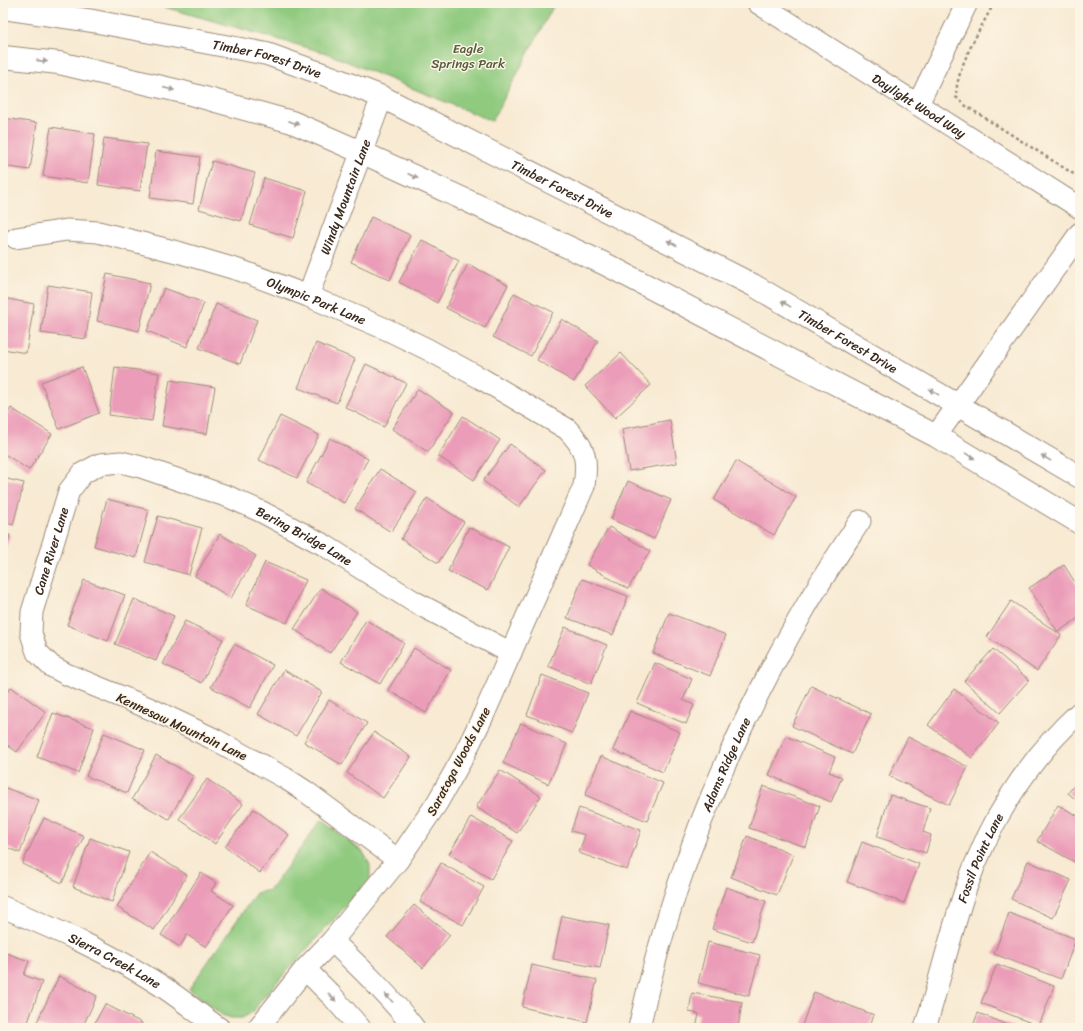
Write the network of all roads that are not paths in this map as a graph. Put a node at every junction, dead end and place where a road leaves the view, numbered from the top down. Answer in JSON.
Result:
{"nodes":[{"id":1,"x":758,"y":3,"type":"edge"},
{"id":2,"x":967,"y":3,"type":"edge"},
{"id":3,"x":3,"y":8,"type":"edge"},
{"id":4,"x":3,"y":57,"type":"edge"},
{"id":5,"x":382,"y":97,"type":"junction"},
{"id":6,"x":918,"y":104,"type":"junction"},
{"id":7,"x":361,"y":152,"type":"junction"},
{"id":8,"x":1080,"y":208,"type":"edge"},
{"id":9,"x":1080,"y":233,"type":"edge"},
{"id":10,"x":16,"y":238,"type":"dead end"},
{"id":11,"x":308,"y":296,"type":"junction"},
{"id":12,"x":958,"y":406,"type":"junction"},
{"id":13,"x":936,"y":436,"type":"junction"},
{"id":14,"x":584,"y":454,"type":"joint"},
{"id":15,"x":83,"y":473,"type":"joint"},
{"id":16,"x":1080,"y":478,"type":"edge"},
{"id":17,"x":860,"y":521,"type":"dead end"},
{"id":18,"x":1080,"y":523,"type":"edge"},
{"id":19,"x":31,"y":633,"type":"joint"},
{"id":20,"x":511,"y":653,"type":"junction"},
{"id":21,"x":1080,"y":712,"type":"edge"},
{"id":22,"x":398,"y":860,"type":"junction"},
{"id":23,"x":3,"y":907,"type":"edge"},
{"id":24,"x":332,"y":941,"type":"junction"},
{"id":25,"x":305,"y":969,"type":"junction"},
{"id":26,"x":219,"y":1028,"type":"edge"},
{"id":27,"x":258,"y":1028,"type":"edge"},
{"id":28,"x":360,"y":1028,"type":"edge"},
{"id":29,"x":414,"y":1028,"type":"edge"},
{"id":30,"x":639,"y":1028,"type":"edge"},
{"id":31,"x":925,"y":1028,"type":"edge"}],
"edges":[{"from":1,"to":6,"type":"street","name":"Daylight Wood Way"},
{"from":2,"to":6,"type":"street"},
{"from":3,"to":5,"type":"main road","name":"Timber Forest Drive"},
{"from":4,"to":7,"type":"main road","one_way":true},
{"from":5,"to":7,"type":"street","name":"Windy Mountain Lane"},
{"from":12,"to":5,"type":"main road","name":"Timber Forest Drive","one_way":true},
{"from":6,"to":8,"type":"street","name":"Daylight Wood Way"},
{"from":7,"to":11,"type":"street","name":"Windy Mountain Lane"},
{"from":7,"to":13,"type":"main road","one_way":true},
{"from":9,"to":12,"type":"street"},
{"from":10,"to":11,"type":"street","name":"Olympic Park Lane"},
{"from":11,"to":14,"type":"street","name":"Olympic Park Lane"},
{"from":12,"to":13,"type":"street"},
{"from":16,"to":12,"type":"main road","name":"Timber Forest Drive","one_way":true},
{"from":13,"to":18,"type":"main road","one_way":true},
{"from":14,"to":20,"type":"street","name":"Saratoga Woods Lane"},
{"from":15,"to":19,"type":"street","name":"Cane River Lane"},
{"from":15,"to":20,"type":"street","name":"Bering Bridge Lane"},
{"from":17,"to":30,"type":"street","name":"Adams Ridge Lane"},
{"from":19,"to":22,"type":"street","name":"Kennesaw Mountain Lane"},
{"from":20,"to":22,"type":"street","name":"Saratoga Woods Lane"},
{"from":21,"to":31,"type":"street","name":"Fossil Point Lane"},
{"from":22,"to":24,"type":"street","name":"Saratoga Woods Lane"},
{"from":23,"to":26,"type":"street","name":"Sierra Creek Lane"},
{"from":24,"to":25,"type":"street","name":"Saratoga Woods Lane"},
{"from":29,"to":24,"type":"street","one_way":true},
{"from":25,"to":27,"type":"street","name":"Saratoga Woods Lane"},
{"from":25,"to":28,"type":"street","one_way":true}]}
